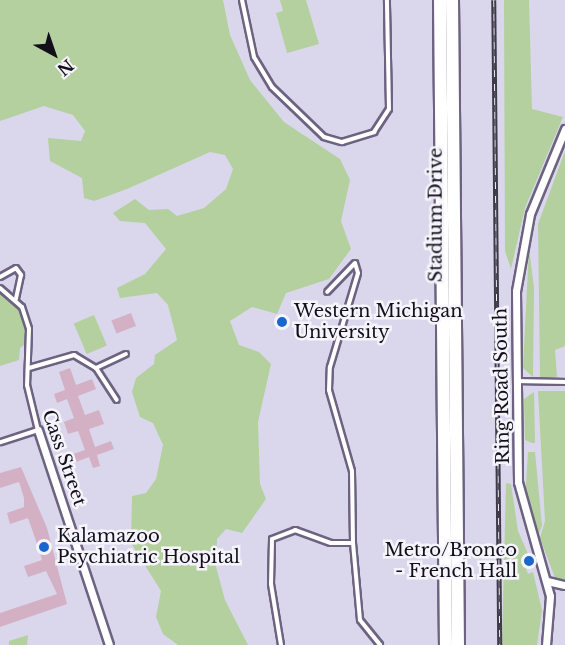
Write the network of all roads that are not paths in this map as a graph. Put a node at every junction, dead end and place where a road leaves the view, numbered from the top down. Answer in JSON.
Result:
{"nodes":[{"id":1,"x":242,"y":0,"type":"edge"},
{"id":2,"x":387,"y":0,"type":"edge"},
{"id":3,"x":440,"y":0,"type":"edge"},
{"id":4,"x":452,"y":0,"type":"edge"},
{"id":5,"x":564,"y":132,"type":"edge"},
{"id":6,"x":0,"y":277,"type":"edge"},
{"id":7,"x":0,"y":288,"type":"edge"},
{"id":8,"x":327,"y":292,"type":"dead end"},
{"id":9,"x":16,"y":300,"type":"junction"},
{"id":10,"x":126,"y":354,"type":"dead end"},
{"id":11,"x":28,"y":368,"type":"junction"},
{"id":12,"x":96,"y":368,"type":"junction"},
{"id":13,"x":517,"y":381,"type":"junction"},
{"id":14,"x":565,"y":382,"type":"edge"},
{"id":15,"x":117,"y":400,"type":"dead end"},
{"id":16,"x":38,"y":430,"type":"junction"},
{"id":17,"x":0,"y":442,"type":"edge"},
{"id":18,"x":353,"y":543,"type":"junction"},
{"id":19,"x":547,"y":581,"type":"junction"},
{"id":20,"x":565,"y":585,"type":"edge"},
{"id":21,"x":109,"y":645,"type":"edge"},
{"id":22,"x":281,"y":645,"type":"edge"},
{"id":23,"x":380,"y":645,"type":"edge"},
{"id":24,"x":446,"y":645,"type":"edge"},
{"id":25,"x":458,"y":645,"type":"edge"},
{"id":26,"x":546,"y":645,"type":"edge"}],
"edges":[{"from":1,"to":2,"type":"lane"},
{"from":3,"to":24,"type":"main road","name":"Stadium Drive"},
{"from":4,"to":25,"type":"main road","name":"Stadium Drive"},
{"from":5,"to":13,"type":"street","name":"Ring Road South"},
{"from":6,"to":9,"type":"lane"},
{"from":7,"to":9,"type":"lane"},
{"from":8,"to":18,"type":"lane"},
{"from":9,"to":11,"type":"lane","name":"Cass Street"},
{"from":10,"to":12,"type":"lane"},
{"from":11,"to":12,"type":"lane"},
{"from":11,"to":16,"type":"lane","name":"Cass Street"},
{"from":12,"to":15,"type":"lane"},
{"from":13,"to":14,"type":"lane"},
{"from":13,"to":19,"type":"street","name":"Ring Road South"},
{"from":16,"to":17,"type":"lane"},
{"from":16,"to":21,"type":"street","name":"Cass Street"},
{"from":18,"to":22,"type":"lane"},
{"from":18,"to":23,"type":"lane"},
{"from":19,"to":20,"type":"street"},
{"from":19,"to":26,"type":"street","name":"Ring Road South"}]}
